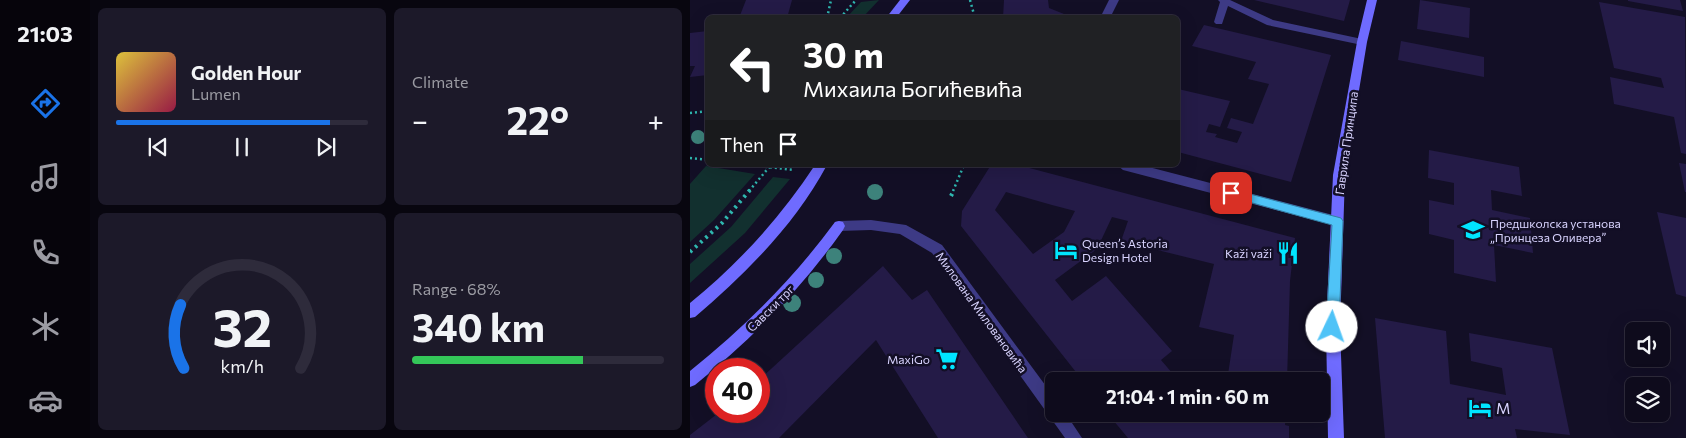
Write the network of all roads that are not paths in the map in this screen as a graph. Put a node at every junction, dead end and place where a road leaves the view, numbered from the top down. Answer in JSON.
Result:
{"nodes":[{"id":1,"x":905,"y":0,"type":"edge"},
{"id":2,"x":1114,"y":0,"type":"edge"},
{"id":3,"x":1224,"y":0,"type":"edge"},
{"id":4,"x":1372,"y":0,"type":"edge"},
{"id":5,"x":892,"y":15,"type":"edge"},
{"id":6,"x":1106,"y":15,"type":"edge"},
{"id":7,"x":1219,"y":22,"type":"dead end"},
{"id":8,"x":1362,"y":42,"type":"junction"},
{"id":9,"x":820,"y":167,"type":"edge"},
{"id":10,"x":1131,"y":167,"type":"edge"},
{"id":11,"x":1337,"y":221,"type":"junction"},
{"id":12,"x":839,"y":226,"type":"joint"},
{"id":13,"x":690,"y":312,"type":"edge"},
{"id":14,"x":690,"y":380,"type":"edge"},
{"id":15,"x":1045,"y":398,"type":"edge"},
{"id":16,"x":1062,"y":422,"type":"edge"},
{"id":17,"x":1074,"y":438,"type":"edge"},
{"id":18,"x":1336,"y":438,"type":"edge"}],
"edges":[{"from":1,"to":5,"type":"street"},
{"from":2,"to":6,"type":"street"},
{"from":3,"to":7,"type":"street"},
{"from":3,"to":8,"type":"street"},
{"from":4,"to":8,"type":"street","name":"Гаврила Принципа"},
{"from":8,"to":11,"type":"street","name":"Гаврила Принципа"},
{"from":9,"to":13,"type":"street"},
{"from":10,"to":11,"type":"street"},
{"from":11,"to":18,"type":"street","name":"Гаврила Принципа"},
{"from":12,"to":14,"type":"street","name":"Савски трг"},
{"from":12,"to":15,"type":"street","name":"Милована Миловановића"},
{"from":16,"to":17,"type":"street"}]}
